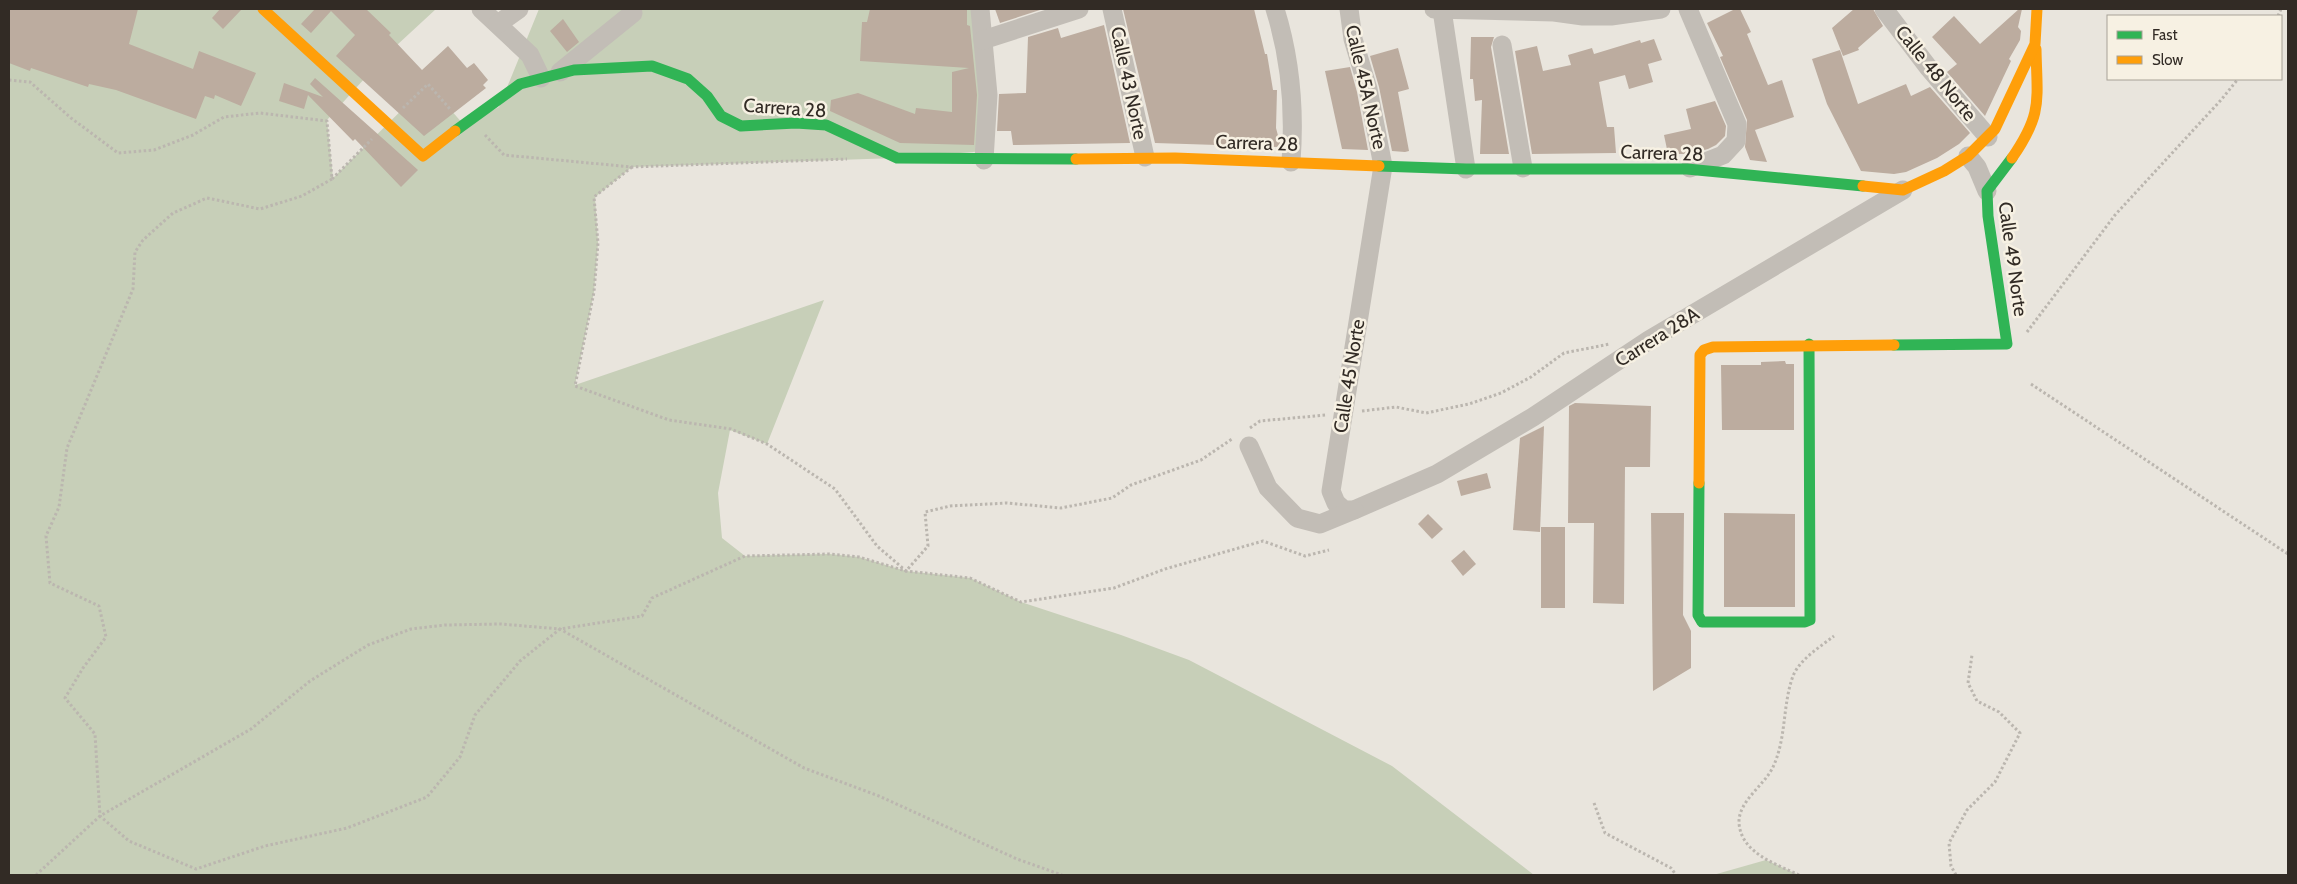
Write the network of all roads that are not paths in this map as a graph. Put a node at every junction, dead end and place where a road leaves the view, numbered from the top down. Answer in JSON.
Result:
{"nodes":[{"id":1,"x":262,"y":9,"type":"edge"},
{"id":2,"x":481,"y":9,"type":"edge"},
{"id":3,"x":519,"y":9,"type":"edge"},
{"id":4,"x":980,"y":9,"type":"edge"},
{"id":5,"x":1079,"y":9,"type":"edge"},
{"id":6,"x":1112,"y":9,"type":"edge"},
{"id":7,"x":1276,"y":9,"type":"edge"},
{"id":8,"x":1349,"y":9,"type":"edge"},
{"id":9,"x":1438,"y":9,"type":"edge"},
{"id":10,"x":1662,"y":9,"type":"edge"},
{"id":11,"x":1688,"y":9,"type":"edge"},
{"id":12,"x":1884,"y":9,"type":"edge"},
{"id":13,"x":2037,"y":9,"type":"edge"},
{"id":14,"x":634,"y":13,"type":"dead end"},
{"id":15,"x":498,"y":24,"type":"junction"},
{"id":16,"x":984,"y":40,"type":"junction"},
{"id":17,"x":2035,"y":44,"type":"junction"},
{"id":18,"x":1502,"y":45,"type":"dead end"},
{"id":19,"x":549,"y":76,"type":"junction"},
{"id":20,"x":1988,"y":137,"type":"junction"},
{"id":21,"x":1968,"y":156,"type":"junction"},
{"id":22,"x":1145,"y":157,"type":"junction"},
{"id":23,"x":984,"y":160,"type":"junction"},
{"id":24,"x":1291,"y":162,"type":"junction"},
{"id":25,"x":1384,"y":166,"type":"junction"},
{"id":26,"x":1523,"y":168,"type":"junction"},
{"id":27,"x":1466,"y":169,"type":"junction"},
{"id":28,"x":1687,"y":170,"type":"junction"},
{"id":29,"x":1903,"y":190,"type":"junction"},
{"id":30,"x":1987,"y":191,"type":"junction"},
{"id":31,"x":1809,"y":344,"type":"junction"},
{"id":32,"x":1249,"y":446,"type":"dead end"},
{"id":33,"x":1354,"y":510,"type":"junction"}],
"edges":[{"from":1,"to":19,"type":"street","name":"Carrera 28"},
{"from":2,"to":15,"type":"street"},
{"from":3,"to":15,"type":"street"},
{"from":4,"to":16,"type":"street"},
{"from":5,"to":16,"type":"street"},
{"from":6,"to":22,"type":"street","name":"Calle 43 Norte"},
{"from":7,"to":24,"type":"street"},
{"from":8,"to":25,"type":"street","name":"Calle 45A Norte"},
{"from":9,"to":10,"type":"street"},
{"from":9,"to":27,"type":"street"},
{"from":11,"to":28,"type":"street"},
{"from":12,"to":20,"type":"street","name":"Calle 48 Norte"},
{"from":13,"to":17,"type":"street"},
{"from":14,"to":19,"type":"street"},
{"from":15,"to":19,"type":"street"},
{"from":16,"to":23,"type":"street"},
{"from":17,"to":20,"type":"street"},
{"from":17,"to":30,"type":"street","name":"Calle 49 Norte"},
{"from":18,"to":26,"type":"street"},
{"from":19,"to":23,"type":"street","name":"Carrera 28"},
{"from":20,"to":21,"type":"street"},
{"from":21,"to":29,"type":"street"},
{"from":21,"to":30,"type":"street"},
{"from":22,"to":23,"type":"street","name":"Carrera 28"},
{"from":22,"to":24,"type":"street","name":"Carrera 28"},
{"from":24,"to":25,"type":"street","name":"Carrera 28"},
{"from":25,"to":27,"type":"street","name":"Carrera 28"},
{"from":25,"to":33,"type":"street","name":"Calle 45 Norte"},
{"from":26,"to":27,"type":"street","name":"Carrera 28"},
{"from":26,"to":28,"type":"street","name":"Carrera 28"},
{"from":28,"to":29,"type":"street","name":"Carrera 28"},
{"from":29,"to":33,"type":"street","name":"Carrera 28A"},
{"from":30,"to":31,"type":"street","name":"Calle 49 Norte"},
{"from":31,"to":31,"type":"street"},
{"from":32,"to":33,"type":"street"}]}
